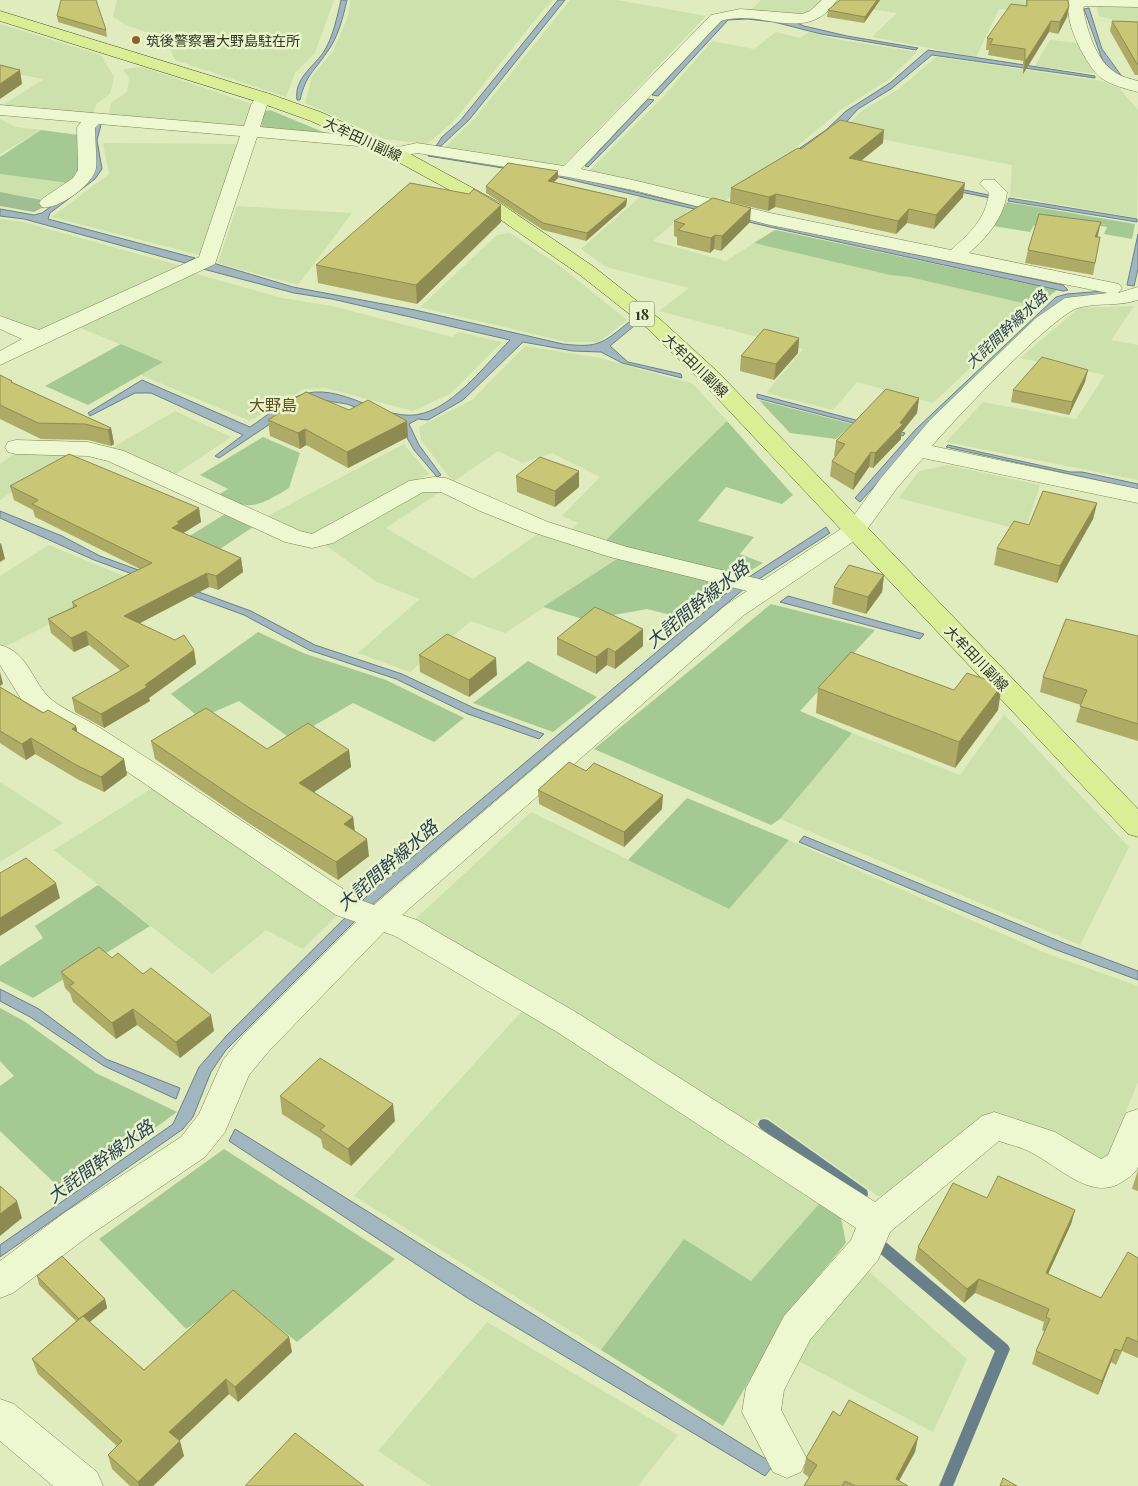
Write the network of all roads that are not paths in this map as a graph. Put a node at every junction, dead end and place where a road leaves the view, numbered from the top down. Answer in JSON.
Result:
{"nodes":[{"id":1,"x":830,"y":0,"type":"edge"},
{"id":2,"x":1050,"y":0,"type":"edge"},
{"id":3,"x":1082,"y":1,"type":"edge"},
{"id":4,"x":1138,"y":3,"type":"edge"},
{"id":5,"x":0,"y":16,"type":"edge"},
{"id":6,"x":1138,"y":87,"type":"edge"},
{"id":7,"x":264,"y":98,"type":"junction"},
{"id":8,"x":0,"y":110,"type":"edge"},
{"id":9,"x":96,"y":118,"type":"junction"},
{"id":10,"x":251,"y":132,"type":"junction"},
{"id":11,"x":369,"y":142,"type":"junction"},
{"id":12,"x":395,"y":153,"type":"junction"},
{"id":13,"x":568,"y":172,"type":"junction"},
{"id":14,"x":988,"y":184,"type":"dead end"},
{"id":15,"x":48,"y":203,"type":"dead end"},
{"id":16,"x":954,"y":257,"type":"junction"},
{"id":17,"x":1138,"y":293,"type":"edge"},
{"id":18,"x":0,"y":322,"type":"edge"},
{"id":19,"x":39,"y":338,"type":"junction"},
{"id":20,"x":0,"y":359,"type":"edge"},
{"id":21,"x":5,"y":448,"type":"edge"},
{"id":22,"x":919,"y":450,"type":"junction"},
{"id":23,"x":1138,"y":496,"type":"edge"},
{"id":24,"x":855,"y":530,"type":"junction"},
{"id":25,"x":765,"y":588,"type":"junction"},
{"id":26,"x":0,"y":653,"type":"edge"},
{"id":27,"x":1138,"y":827,"type":"edge"},
{"id":28,"x":379,"y":918,"type":"junction"},
{"id":29,"x":1138,"y":1123,"type":"edge"},
{"id":30,"x":876,"y":1222,"type":"junction"},
{"id":31,"x":0,"y":1282,"type":"edge"},
{"id":32,"x":0,"y":1417,"type":"edge"},
{"id":33,"x":787,"y":1458,"type":"dead end"},
{"id":34,"x":83,"y":1486,"type":"edge"}],
"edges":[{"from":1,"to":13,"type":"street"},
{"from":2,"to":3,"type":"street"},
{"from":3,"to":4,"type":"street"},
{"from":3,"to":6,"type":"street"},
{"from":5,"to":7,"type":"main road","name":"大牟田川副線","number":"18"},
{"from":7,"to":10,"type":"street"},
{"from":7,"to":11,"type":"main road","name":"大牟田川副線","number":"18"},
{"from":8,"to":9,"type":"street"},
{"from":9,"to":10,"type":"street"},
{"from":9,"to":15,"type":"street"},
{"from":10,"to":11,"type":"street"},
{"from":10,"to":19,"type":"street"},
{"from":11,"to":12,"type":"main road","name":"大牟田川副線","number":"18"},
{"from":12,"to":13,"type":"street"},
{"from":12,"to":24,"type":"main road","name":"大牟田川副線","number":"18"},
{"from":13,"to":16,"type":"street"},
{"from":14,"to":16,"type":"street"},
{"from":16,"to":17,"type":"street"},
{"from":17,"to":22,"type":"street"},
{"from":18,"to":19,"type":"street"},
{"from":19,"to":20,"type":"street"},
{"from":21,"to":25,"type":"street"},
{"from":22,"to":23,"type":"street"},
{"from":22,"to":24,"type":"street"},
{"from":24,"to":25,"type":"street"},
{"from":24,"to":27,"type":"main road","name":"大牟田川副線","number":"18"},
{"from":25,"to":28,"type":"street"},
{"from":26,"to":28,"type":"street"},
{"from":28,"to":30,"type":"street"},
{"from":28,"to":31,"type":"street"},
{"from":29,"to":30,"type":"street"},
{"from":30,"to":33,"type":"street"},
{"from":32,"to":34,"type":"street"}]}
